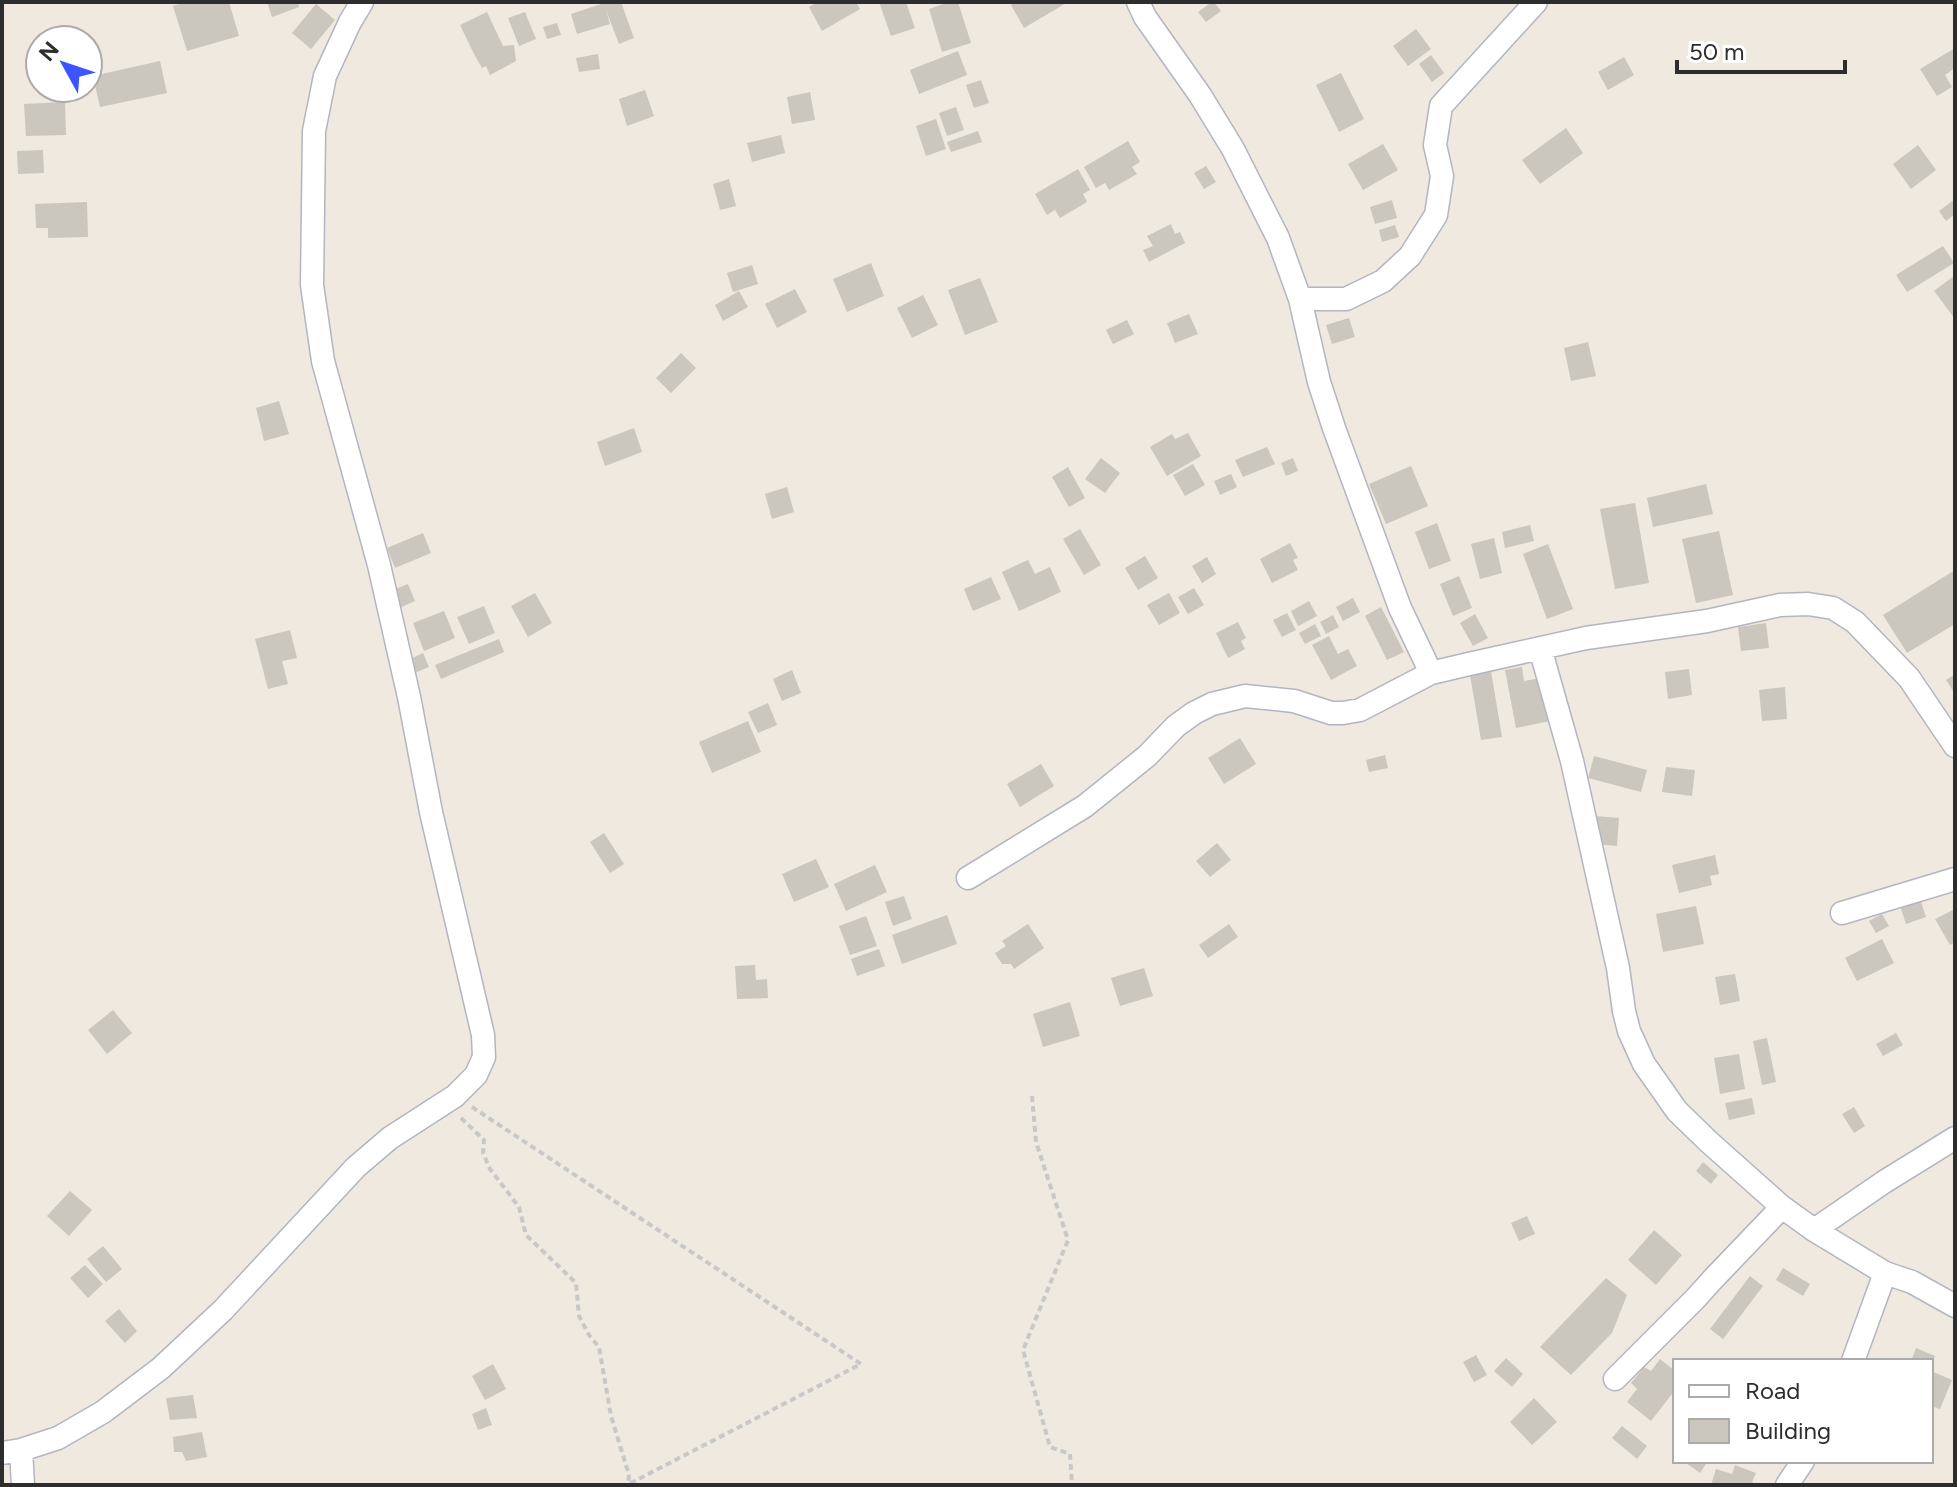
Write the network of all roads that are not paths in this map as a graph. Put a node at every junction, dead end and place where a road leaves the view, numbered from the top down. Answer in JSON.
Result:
{"nodes":[{"id":1,"x":362,"y":2,"type":"edge"},
{"id":2,"x":1138,"y":2,"type":"edge"},
{"id":3,"x":1536,"y":2,"type":"edge"},
{"id":4,"x":1300,"y":299,"type":"junction"},
{"id":5,"x":1540,"y":648,"type":"junction"},
{"id":6,"x":1431,"y":673,"type":"junction"},
{"id":7,"x":1955,"y":746,"type":"edge"},
{"id":8,"x":968,"y":878,"type":"dead end"},
{"id":9,"x":1955,"y":879,"type":"edge"},
{"id":10,"x":1842,"y":913,"type":"dead end"},
{"id":11,"x":1955,"y":1138,"type":"edge"},
{"id":12,"x":1782,"y":1207,"type":"junction"},
{"id":13,"x":1814,"y":1230,"type":"junction"},
{"id":14,"x":1885,"y":1273,"type":"junction"},
{"id":15,"x":1955,"y":1306,"type":"edge"},
{"id":16,"x":1854,"y":1359,"type":"edge"},
{"id":17,"x":1615,"y":1379,"type":"dead end"},
{"id":18,"x":12,"y":1451,"type":"edge"},
{"id":19,"x":1802,"y":1463,"type":"edge"},
{"id":20,"x":23,"y":1485,"type":"edge"},
{"id":21,"x":1787,"y":1485,"type":"edge"}],
"edges":[{"from":1,"to":18,"type":"street"},
{"from":2,"to":4,"type":"street"},
{"from":3,"to":4,"type":"street"},
{"from":4,"to":6,"type":"street"},
{"from":5,"to":6,"type":"street"},
{"from":5,"to":7,"type":"street"},
{"from":5,"to":12,"type":"street"},
{"from":6,"to":8,"type":"street"},
{"from":9,"to":10,"type":"street"},
{"from":11,"to":13,"type":"street"},
{"from":12,"to":13,"type":"street"},
{"from":12,"to":17,"type":"street"},
{"from":13,"to":14,"type":"street"},
{"from":14,"to":15,"type":"street"},
{"from":14,"to":16,"type":"street"},
{"from":18,"to":20,"type":"street"},
{"from":19,"to":21,"type":"street"}]}
